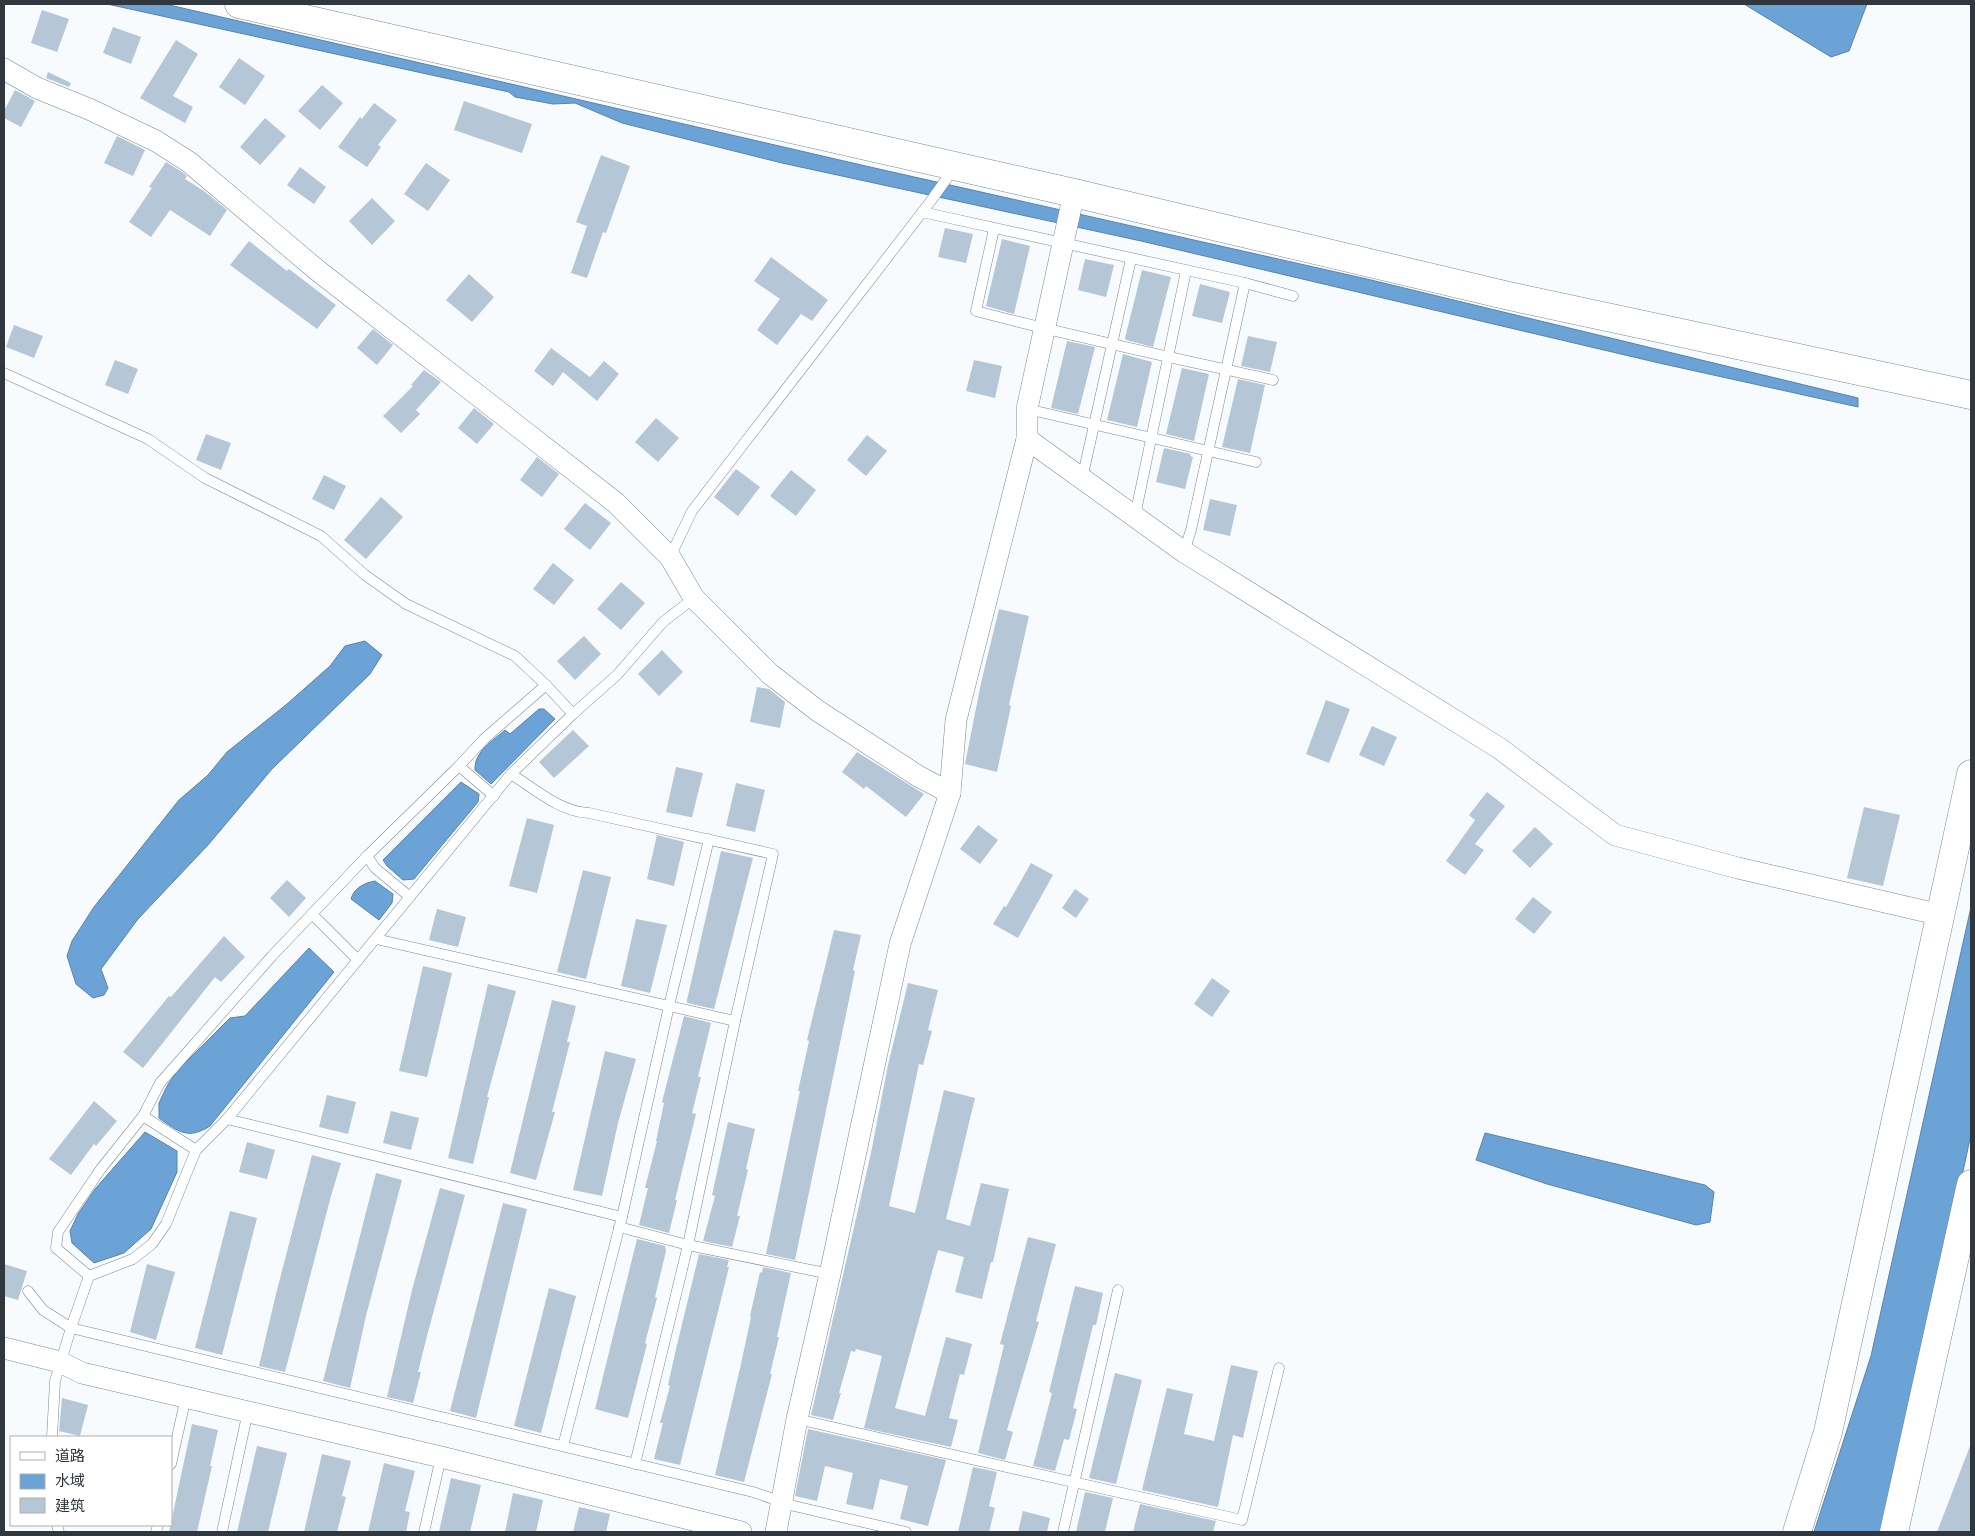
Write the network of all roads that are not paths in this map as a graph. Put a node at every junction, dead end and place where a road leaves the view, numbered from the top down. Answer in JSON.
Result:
{"nodes":[{"id":1,"x":239,"y":4,"type":"edge"},
{"id":2,"x":4,"y":69,"type":"edge"},
{"id":3,"x":951,"y":173,"type":"junction"},
{"id":4,"x":1073,"y":198,"type":"junction"},
{"id":5,"x":922,"y":212,"type":"junction"},
{"id":6,"x":994,"y":229,"type":"junction"},
{"id":7,"x":1065,"y":236,"type":"junction"},
{"id":8,"x":1131,"y":259,"type":"junction"},
{"id":9,"x":1186,"y":271,"type":"junction"},
{"id":10,"x":1245,"y":283,"type":"junction"},
{"id":11,"x":1293,"y":296,"type":"dead end"},
{"id":12,"x":1044,"y":329,"type":"junction"},
{"id":13,"x":1113,"y":343,"type":"junction"},
{"id":14,"x":1168,"y":356,"type":"junction"},
{"id":15,"x":1226,"y":370,"type":"junction"},
{"id":16,"x":4,"y":373,"type":"edge"},
{"id":17,"x":1273,"y":380,"type":"dead end"},
{"id":18,"x":1971,"y":395,"type":"edge"},
{"id":19,"x":1027,"y":408,"type":"junction"},
{"id":20,"x":1094,"y":424,"type":"junction"},
{"id":21,"x":1151,"y":438,"type":"junction"},
{"id":22,"x":1027,"y":439,"type":"junction"},
{"id":23,"x":1208,"y":451,"type":"junction"},
{"id":24,"x":1256,"y":462,"type":"dead end"},
{"id":25,"x":1082,"y":479,"type":"junction"},
{"id":26,"x":1135,"y":516,"type":"junction"},
{"id":27,"x":1184,"y":552,"type":"junction"},
{"id":28,"x":670,"y":557,"type":"junction"},
{"id":29,"x":694,"y":598,"type":"junction"},
{"id":30,"x":546,"y":685,"type":"junction"},
{"id":31,"x":572,"y":714,"type":"junction"},
{"id":32,"x":459,"y":766,"type":"junction"},
{"id":33,"x":511,"y":774,"type":"junction"},
{"id":34,"x":1971,"y":774,"type":"edge"},
{"id":35,"x":950,"y":794,"type":"junction"},
{"id":36,"x":494,"y":796,"type":"junction"},
{"id":37,"x":709,"y":839,"type":"junction"},
{"id":38,"x":367,"y":856,"type":"junction"},
{"id":39,"x":410,"y":897,"type":"junction"},
{"id":40,"x":312,"y":914,"type":"junction"},
{"id":41,"x":1941,"y":915,"type":"junction"},
{"id":42,"x":376,"y":938,"type":"junction"},
{"id":43,"x":358,"y":960,"type":"junction"},
{"id":44,"x":669,"y":1006,"type":"junction"},
{"id":45,"x":735,"y":1021,"type":"junction"},
{"id":46,"x":143,"y":1116,"type":"junction"},
{"id":47,"x":227,"y":1120,"type":"junction"},
{"id":48,"x":196,"y":1150,"type":"junction"},
{"id":49,"x":1971,"y":1184,"type":"edge"},
{"id":50,"x":622,"y":1217,"type":"junction"},
{"id":51,"x":619,"y":1228,"type":"junction"},
{"id":52,"x":688,"y":1245,"type":"junction"},
{"id":53,"x":1964,"y":1248,"type":"edge"},
{"id":54,"x":830,"y":1274,"type":"junction"},
{"id":55,"x":89,"y":1276,"type":"junction"},
{"id":56,"x":1118,"y":1290,"type":"dead end"},
{"id":57,"x":28,"y":1291,"type":"dead end"},
{"id":58,"x":71,"y":1328,"type":"junction"},
{"id":59,"x":4,"y":1348,"type":"edge"},
{"id":60,"x":60,"y":1362,"type":"junction"},
{"id":61,"x":1279,"y":1368,"type":"dead end"},
{"id":62,"x":186,"y":1396,"type":"junction"},
{"id":63,"x":248,"y":1411,"type":"junction"},
{"id":64,"x":797,"y":1419,"type":"junction"},
{"id":65,"x":52,"y":1436,"type":"edge"},
{"id":66,"x":563,"y":1446,"type":"junction"},
{"id":67,"x":441,"y":1457,"type":"junction"},
{"id":68,"x":172,"y":1459,"type":"edge"},
{"id":69,"x":635,"y":1464,"type":"junction"},
{"id":70,"x":1075,"y":1482,"type":"junction"},
{"id":71,"x":780,"y":1501,"type":"junction"},
{"id":72,"x":222,"y":1532,"type":"edge"},
{"id":73,"x":424,"y":1532,"type":"edge"},
{"id":74,"x":742,"y":1532,"type":"edge"},
{"id":75,"x":776,"y":1532,"type":"edge"},
{"id":76,"x":906,"y":1532,"type":"edge"},
{"id":77,"x":1063,"y":1532,"type":"edge"},
{"id":78,"x":1797,"y":1532,"type":"edge"},
{"id":79,"x":1894,"y":1532,"type":"edge"}],
"edges":[{"from":1,"to":3,"type":"street"},
{"from":2,"to":28,"type":"street"},
{"from":3,"to":4,"type":"street"},
{"from":3,"to":5,"type":"lane"},
{"from":4,"to":7,"type":"street"},
{"from":4,"to":18,"type":"street"},
{"from":5,"to":6,"type":"lane"},
{"from":5,"to":28,"type":"lane"},
{"from":6,"to":7,"type":"lane"},
{"from":6,"to":12,"type":"lane"},
{"from":7,"to":8,"type":"lane"},
{"from":7,"to":12,"type":"street"},
{"from":8,"to":9,"type":"lane"},
{"from":8,"to":13,"type":"lane"},
{"from":9,"to":10,"type":"lane"},
{"from":9,"to":14,"type":"lane"},
{"from":10,"to":11,"type":"lane"},
{"from":10,"to":15,"type":"lane"},
{"from":12,"to":13,"type":"lane"},
{"from":12,"to":19,"type":"street"},
{"from":13,"to":14,"type":"lane"},
{"from":13,"to":20,"type":"lane"},
{"from":14,"to":15,"type":"lane"},
{"from":14,"to":21,"type":"lane"},
{"from":15,"to":17,"type":"lane"},
{"from":15,"to":23,"type":"lane"},
{"from":16,"to":30,"type":"lane"},
{"from":19,"to":20,"type":"lane"},
{"from":19,"to":22,"type":"street"},
{"from":20,"to":21,"type":"lane"},
{"from":20,"to":25,"type":"lane"},
{"from":21,"to":23,"type":"lane"},
{"from":21,"to":26,"type":"lane"},
{"from":22,"to":25,"type":"street"},
{"from":22,"to":35,"type":"street"},
{"from":23,"to":24,"type":"lane"},
{"from":23,"to":27,"type":"lane"},
{"from":25,"to":26,"type":"street"},
{"from":26,"to":27,"type":"street"},
{"from":27,"to":41,"type":"street"},
{"from":28,"to":29,"type":"street"},
{"from":29,"to":31,"type":"lane"},
{"from":29,"to":35,"type":"street"},
{"from":30,"to":31,"type":"lane"},
{"from":30,"to":32,"type":"lane"},
{"from":31,"to":33,"type":"lane"},
{"from":32,"to":36,"type":"lane"},
{"from":32,"to":38,"type":"lane"},
{"from":33,"to":36,"type":"lane"},
{"from":33,"to":37,"type":"lane"},
{"from":34,"to":41,"type":"street"},
{"from":35,"to":54,"type":"street"},
{"from":36,"to":39,"type":"lane"},
{"from":37,"to":44,"type":"lane"},
{"from":37,"to":45,"type":"lane"},
{"from":38,"to":39,"type":"lane"},
{"from":38,"to":40,"type":"lane"},
{"from":39,"to":42,"type":"lane"},
{"from":40,"to":43,"type":"lane"},
{"from":40,"to":46,"type":"lane"},
{"from":41,"to":78,"type":"street"},
{"from":42,"to":43,"type":"lane"},
{"from":42,"to":44,"type":"lane"},
{"from":43,"to":47,"type":"lane"},
{"from":44,"to":45,"type":"lane"},
{"from":44,"to":50,"type":"lane"},
{"from":45,"to":52,"type":"lane"},
{"from":46,"to":48,"type":"lane"},
{"from":46,"to":55,"type":"lane"},
{"from":47,"to":48,"type":"lane"},
{"from":47,"to":50,"type":"lane"},
{"from":48,"to":55,"type":"lane"},
{"from":49,"to":53,"type":"street"},
{"from":50,"to":51,"type":"lane"},
{"from":51,"to":52,"type":"lane"},
{"from":51,"to":66,"type":"lane"},
{"from":52,"to":54,"type":"lane"},
{"from":52,"to":69,"type":"lane"},
{"from":53,"to":79,"type":"street"},
{"from":54,"to":64,"type":"street"},
{"from":55,"to":58,"type":"lane"},
{"from":56,"to":70,"type":"lane"},
{"from":57,"to":58,"type":"lane"},
{"from":58,"to":60,"type":"lane"},
{"from":58,"to":66,"type":"lane"},
{"from":59,"to":60,"type":"street"},
{"from":60,"to":62,"type":"street"},
{"from":60,"to":65,"type":"lane"},
{"from":61,"to":70,"type":"lane"},
{"from":62,"to":63,"type":"street"},
{"from":62,"to":68,"type":"lane"},
{"from":63,"to":67,"type":"street"},
{"from":63,"to":72,"type":"lane"},
{"from":64,"to":70,"type":"lane"},
{"from":64,"to":71,"type":"street"},
{"from":66,"to":69,"type":"lane"},
{"from":67,"to":73,"type":"lane"},
{"from":67,"to":74,"type":"street"},
{"from":69,"to":71,"type":"lane"},
{"from":70,"to":77,"type":"lane"},
{"from":71,"to":75,"type":"street"},
{"from":71,"to":76,"type":"lane"}]}
